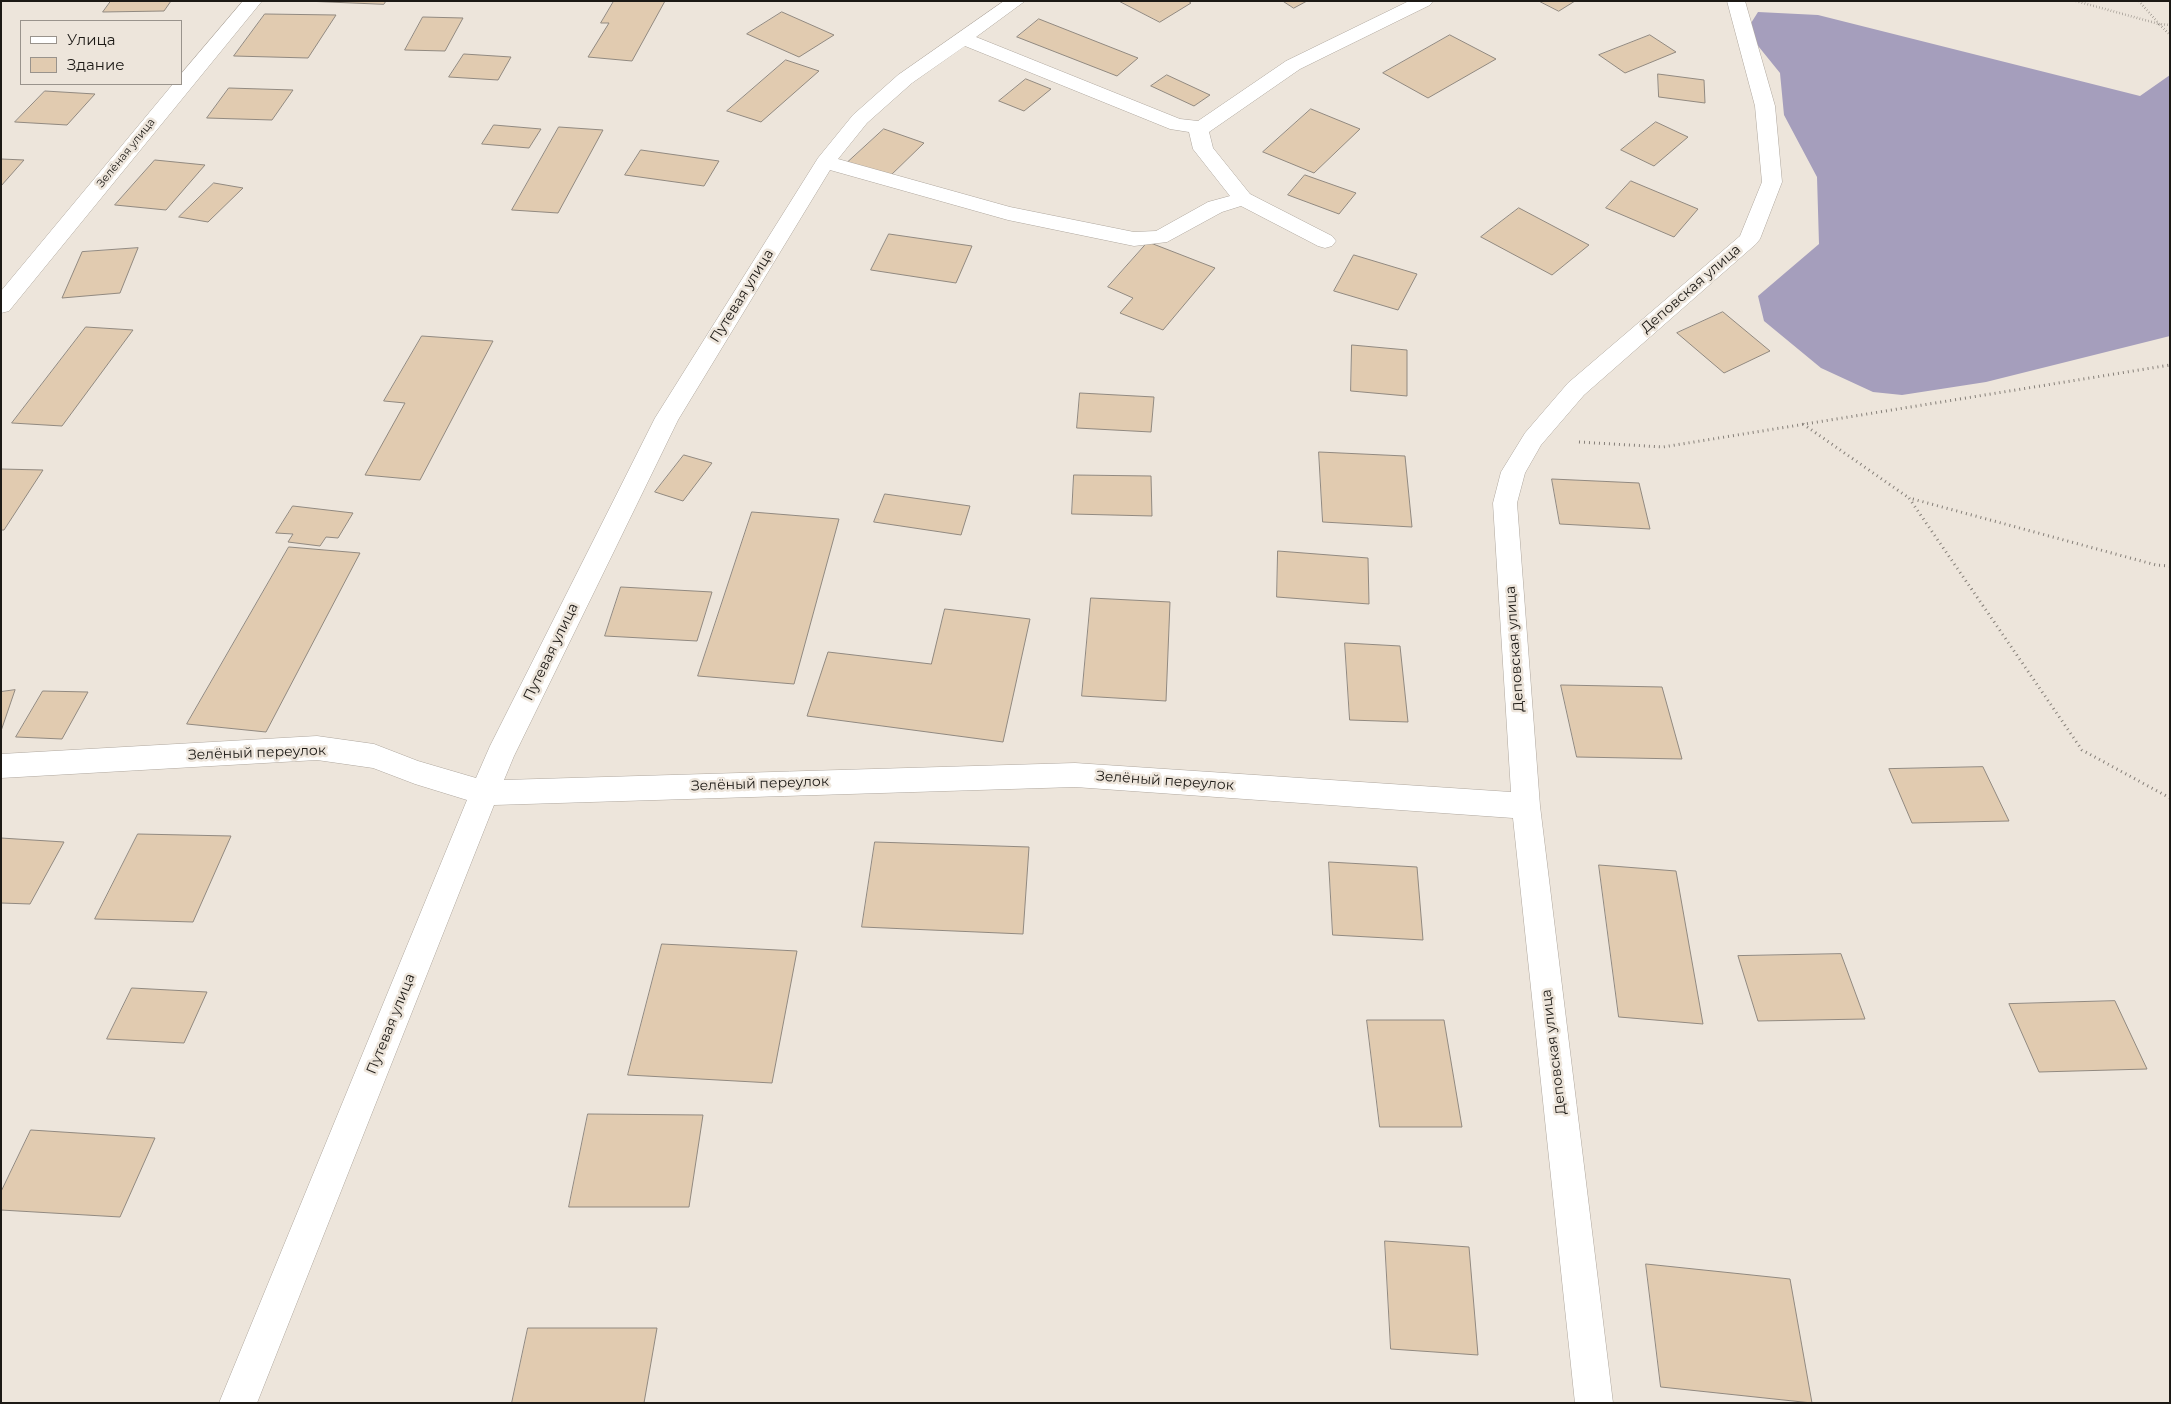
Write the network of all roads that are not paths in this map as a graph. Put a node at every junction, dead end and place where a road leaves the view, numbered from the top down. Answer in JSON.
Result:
{"nodes":[{"id":1,"x":253,"y":1,"type":"edge"},
{"id":2,"x":1016,"y":1,"type":"edge"},
{"id":3,"x":1424,"y":1,"type":"edge"},
{"id":4,"x":1736,"y":1,"type":"edge"},
{"id":5,"x":962,"y":38,"type":"junction"},
{"id":6,"x":182,"y":85,"type":"edge"},
{"id":7,"x":182,"y":85,"type":"edge"},
{"id":8,"x":1202,"y":128,"type":"junction"},
{"id":9,"x":825,"y":162,"type":"junction"},
{"id":10,"x":1243,"y":200,"type":"junction"},
{"id":11,"x":1325,"y":241,"type":"dead end"},
{"id":12,"x":1,"y":306,"type":"edge"},
{"id":13,"x":1,"y":766,"type":"edge"},
{"id":14,"x":485,"y":793,"type":"junction"},
{"id":15,"x":1526,"y":806,"type":"junction"},
{"id":16,"x":238,"y":1403,"type":"edge"},
{"id":17,"x":1594,"y":1403,"type":"edge"}],
"edges":[{"from":1,"to":6,"type":"street","name":"Зелёная улица"},
{"from":2,"to":5,"type":"street","name":"Путевая улица"},
{"from":3,"to":8,"type":"street"},
{"from":4,"to":15,"type":"street","name":"Деповская улица"},
{"from":5,"to":8,"type":"street"},
{"from":5,"to":9,"type":"street","name":"Путевая улица"},
{"from":7,"to":12,"type":"street","name":"Зелёная улица"},
{"from":8,"to":10,"type":"street"},
{"from":9,"to":10,"type":"street"},
{"from":9,"to":14,"type":"street","name":"Путевая улица"},
{"from":10,"to":11,"type":"street"},
{"from":13,"to":14,"type":"street","name":"Зелёный переулок"},
{"from":14,"to":15,"type":"street","name":"Зелёный переулок"},
{"from":14,"to":16,"type":"street","name":"Путевая улица"},
{"from":15,"to":17,"type":"street","name":"Деповская улица"}]}
